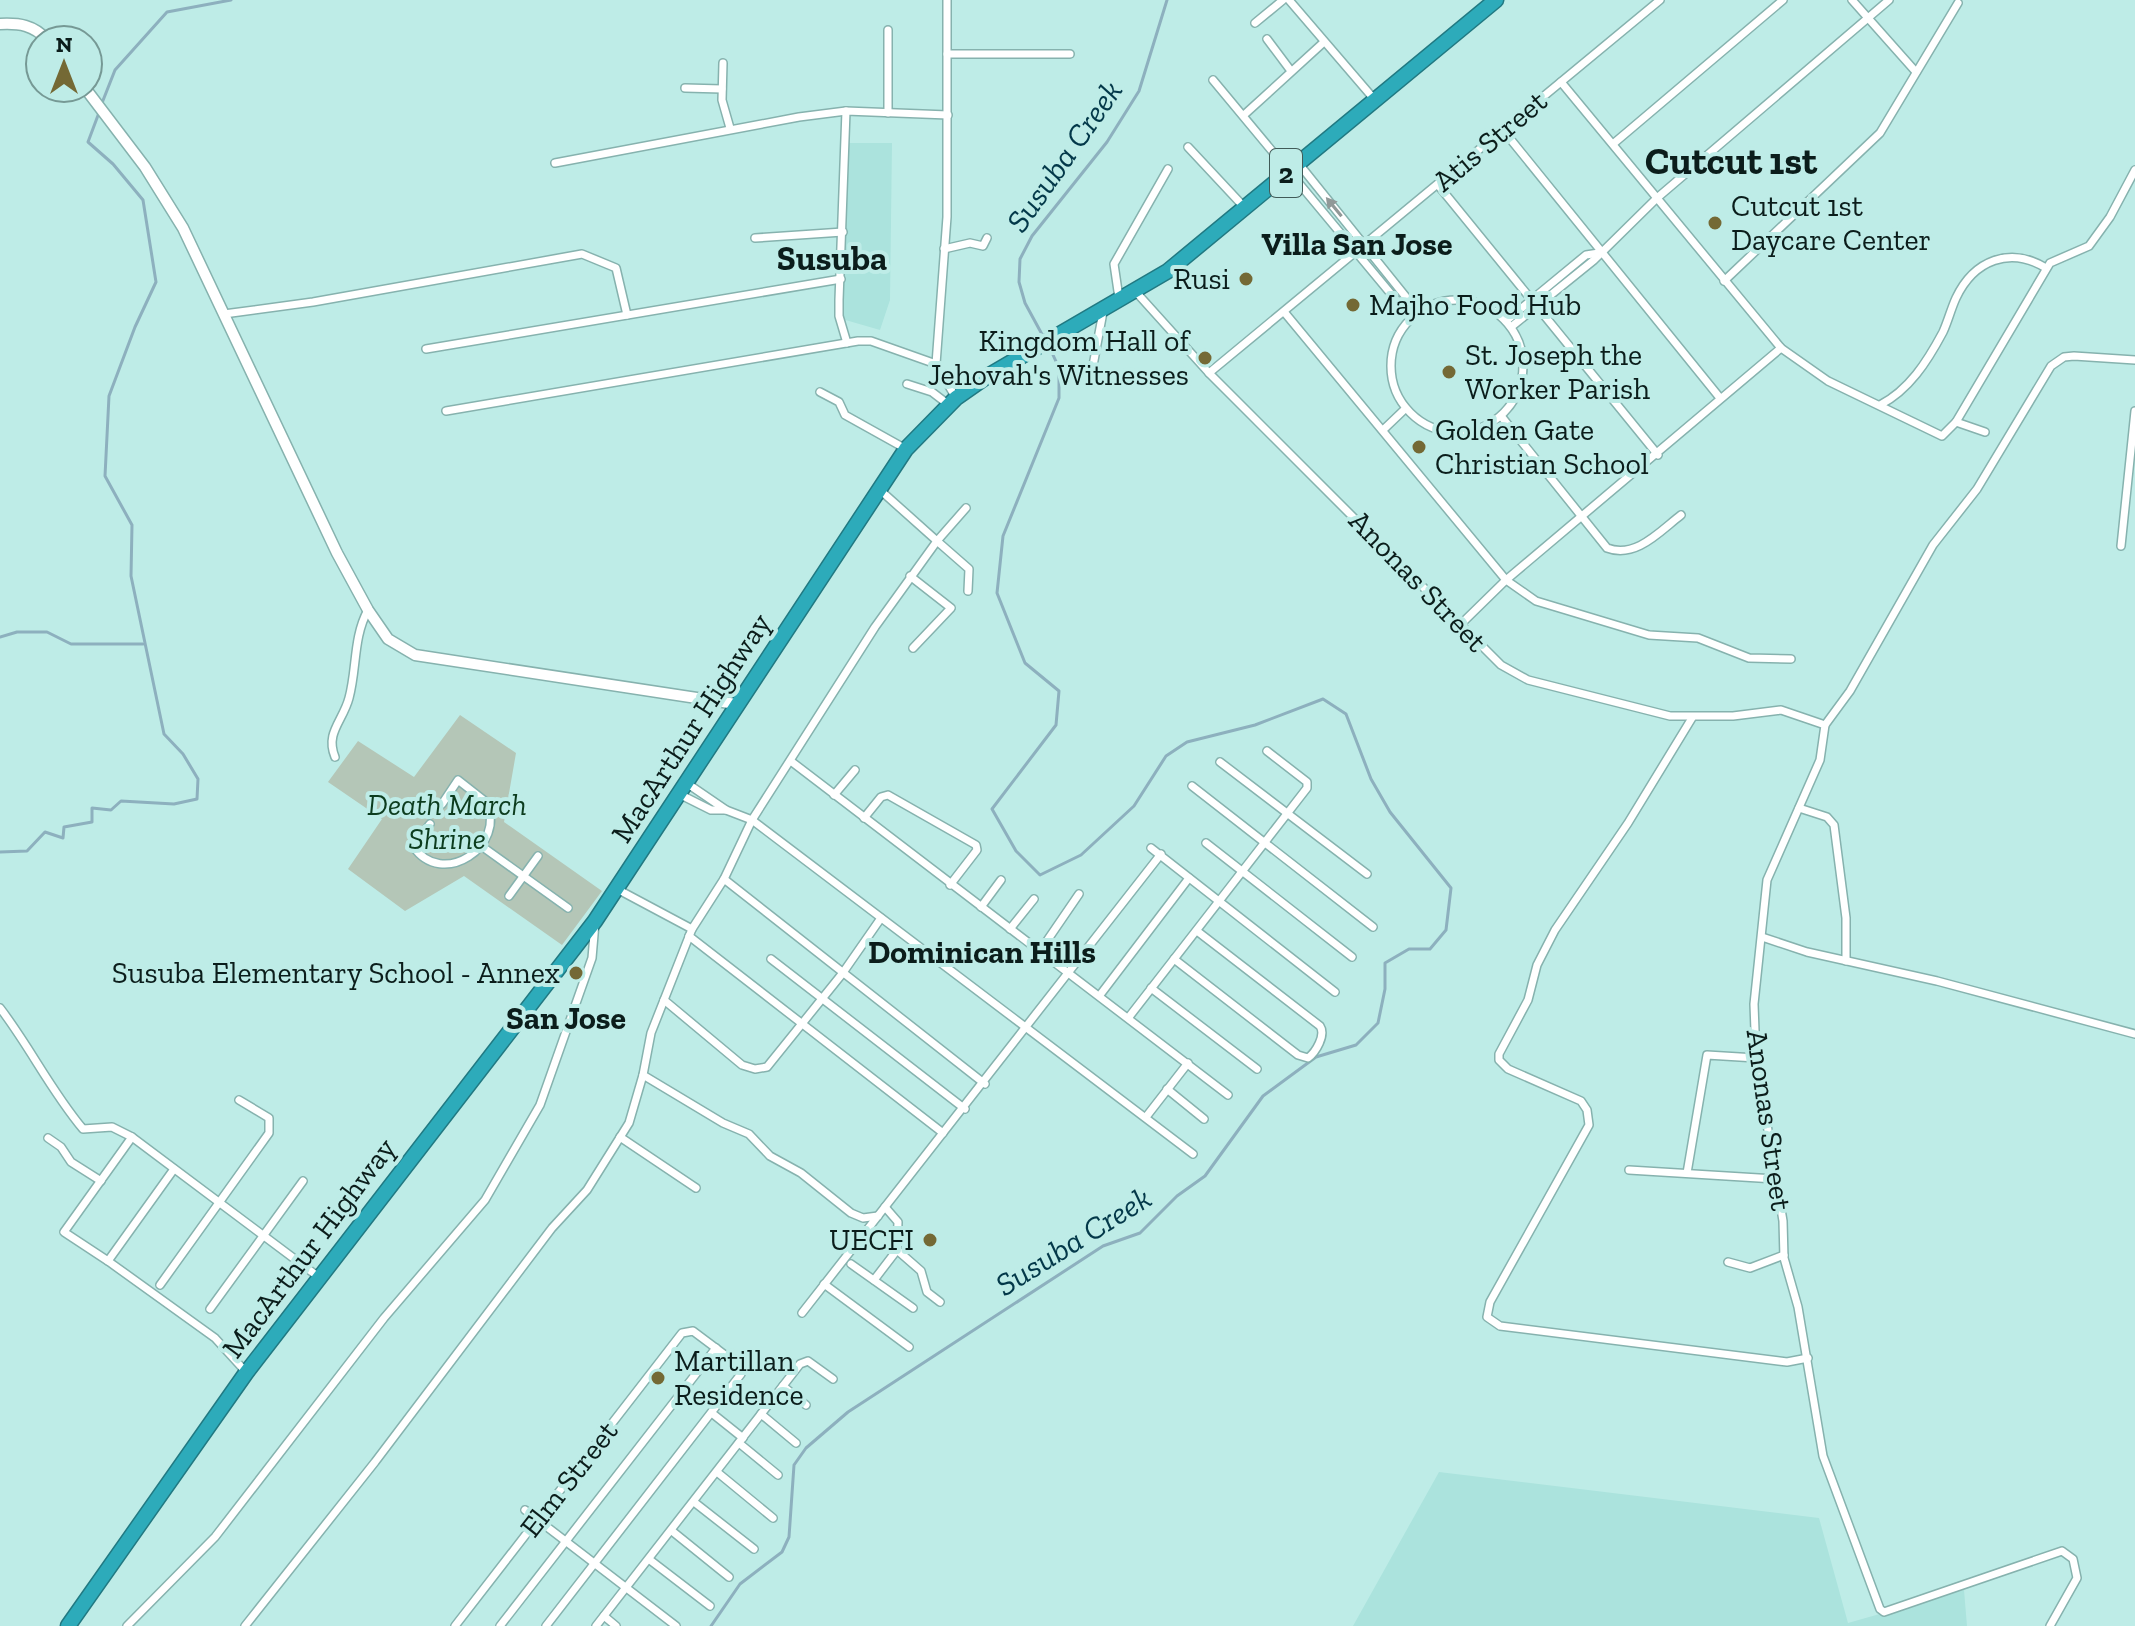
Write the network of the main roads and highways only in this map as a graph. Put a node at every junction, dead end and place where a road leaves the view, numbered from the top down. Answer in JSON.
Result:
{"nodes":[{"id":1,"x":1496,"y":0,"type":"edge"},
{"id":2,"x":68,"y":1626,"type":"edge"}],
"edges":[{"from":1,"to":2,"type":"highway","name":"MacArthur Highway","number":"2"}]}
